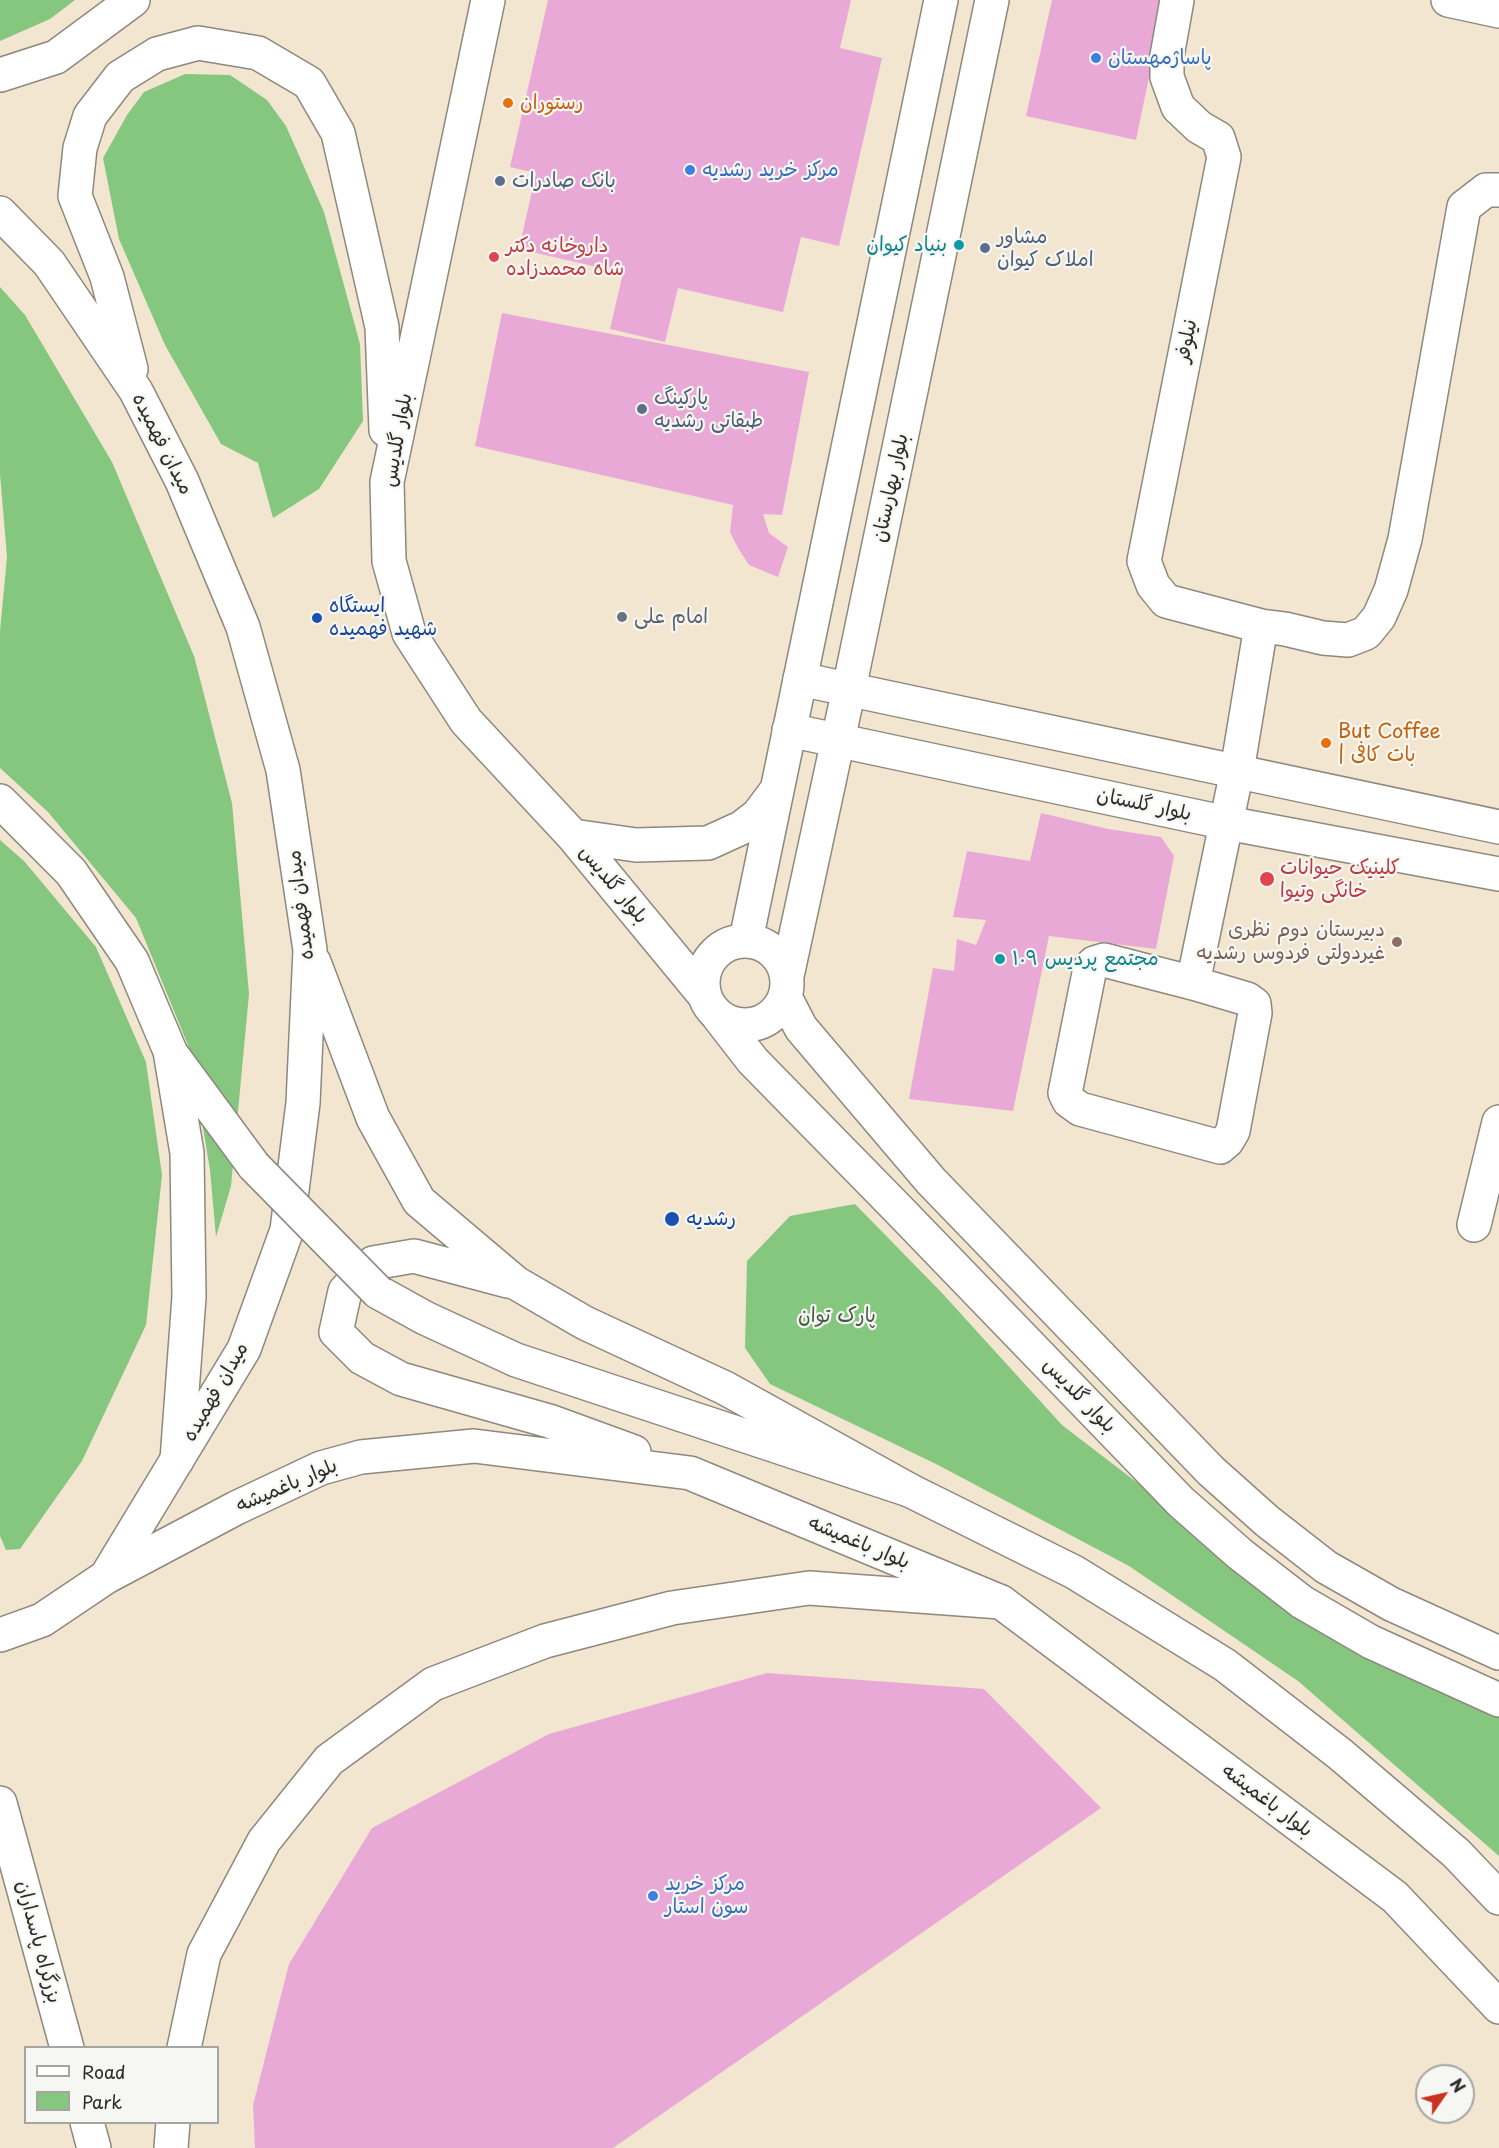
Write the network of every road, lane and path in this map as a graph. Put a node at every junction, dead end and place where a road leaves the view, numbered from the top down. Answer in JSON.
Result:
{"nodes":[{"id":1,"x":133,"y":0,"type":"edge"},
{"id":2,"x":488,"y":0,"type":"edge"},
{"id":3,"x":941,"y":0,"type":"edge"},
{"id":4,"x":992,"y":0,"type":"edge"},
{"id":5,"x":1177,"y":0,"type":"edge"},
{"id":6,"x":1448,"y":0,"type":"edge"},
{"id":7,"x":1499,"y":11,"type":"edge"},
{"id":8,"x":0,"y":75,"type":"edge"},
{"id":9,"x":1499,"y":190,"type":"edge"},
{"id":10,"x":0,"y":213,"type":"edge"},
{"id":11,"x":136,"y":391,"type":"junction"},
{"id":12,"x":387,"y":482,"type":"junction"},
{"id":13,"x":1261,"y":626,"type":"junction"},
{"id":14,"x":800,"y":679,"type":"junction"},
{"id":15,"x":849,"y":689,"type":"junction"},
{"id":16,"x":789,"y":730,"type":"junction"},
{"id":17,"x":838,"y":740,"type":"junction"},
{"id":18,"x":1237,"y":771,"type":"junction"},
{"id":19,"x":777,"y":789,"type":"junction"},
{"id":20,"x":0,"y":801,"type":"edge"},
{"id":21,"x":1227,"y":823,"type":"junction"},
{"id":22,"x":1499,"y":827,"type":"edge"},
{"id":23,"x":573,"y":836,"type":"junction"},
{"id":24,"x":1499,"y":874,"type":"edge"},
{"id":25,"x":746,"y":940,"type":"junction"},
{"id":26,"x":310,"y":950,"type":"junction"},
{"id":27,"x":1193,"y":983,"type":"junction"},
{"id":28,"x":786,"y":987,"type":"junction"},
{"id":29,"x":711,"y":1006,"type":"junction"},
{"id":30,"x":170,"y":1051,"type":"junction"},
{"id":31,"x":1499,"y":1122,"type":"edge"},
{"id":32,"x":1474,"y":1225,"type":"dead end"},
{"id":33,"x":516,"y":1283,"type":"junction"},
{"id":34,"x":177,"y":1460,"type":"junction"},
{"id":35,"x":690,"y":1473,"type":"junction"},
{"id":36,"x":909,"y":1490,"type":"junction"},
{"id":37,"x":106,"y":1577,"type":"junction"},
{"id":38,"x":1001,"y":1602,"type":"junction"},
{"id":39,"x":0,"y":1635,"type":"edge"},
{"id":40,"x":1499,"y":1653,"type":"edge"},
{"id":41,"x":1499,"y":1700,"type":"edge"},
{"id":42,"x":0,"y":1803,"type":"edge"},
{"id":43,"x":1499,"y":1898,"type":"edge"},
{"id":44,"x":1499,"y":2007,"type":"edge"},
{"id":45,"x":66,"y":2046,"type":"edge"},
{"id":46,"x":184,"y":2046,"type":"edge"},
{"id":47,"x":88,"y":2124,"type":"edge"},
{"id":48,"x":173,"y":2124,"type":"edge"},
{"id":49,"x":94,"y":2148,"type":"edge"},
{"id":50,"x":171,"y":2148,"type":"edge"}],
"edges":[{"from":1,"to":8,"type":"main road"},
{"from":2,"to":12,"type":"main road","name":"بلوار گلدیس"},
{"from":3,"to":14,"type":"main road"},
{"from":4,"to":15,"type":"main road","name":"بلوار بهارستان"},
{"from":5,"to":13,"type":"main road","name":"نیلوفر"},
{"from":6,"to":7,"type":"main road"},
{"from":9,"to":13,"type":"main road","name":"نیلوفر"},
{"from":10,"to":11,"type":"main road","name":"میدان فهمیده"},
{"from":11,"to":12,"type":"main road"},
{"from":11,"to":26,"type":"main road","name":"میدان فهمیده"},
{"from":12,"to":23,"type":"main road","name":"بلوار گلدیس"},
{"from":13,"to":18,"type":"main road"},
{"from":14,"to":15,"type":"main road"},
{"from":14,"to":16,"type":"main road"},
{"from":15,"to":17,"type":"main road","name":"بلوار بهارستان"},
{"from":15,"to":18,"type":"main road"},
{"from":16,"to":17,"type":"main road","name":"بلوار گلستان"},
{"from":16,"to":19,"type":"main road"},
{"from":17,"to":21,"type":"main road","name":"بلوار گلستان"},
{"from":17,"to":28,"type":"main road","name":"بلوار بهارستان"},
{"from":18,"to":21,"type":"main road"},
{"from":18,"to":22,"type":"main road"},
{"from":19,"to":23,"type":"main road"},
{"from":19,"to":25,"type":"main road"},
{"from":20,"to":30,"type":"main road"},
{"from":21,"to":24,"type":"main road","name":"بلوار گلستان"},
{"from":21,"to":27,"type":"main road"},
{"from":23,"to":29,"type":"main road","name":"بلوار گلدیس"},
{"from":25,"to":28,"type":"main road"},
{"from":25,"to":29,"type":"main road"},
{"from":26,"to":33,"type":"main road"},
{"from":26,"to":34,"type":"main road","name":"میدان فهمیده"},
{"from":27,"to":27,"type":"main road"},
{"from":28,"to":29,"type":"main road"},
{"from":28,"to":40,"type":"main road"},
{"from":29,"to":41,"type":"main road","name":"بلوار گلدیس"},
{"from":30,"to":34,"type":"main road"},
{"from":30,"to":36,"type":"main road","bridge":true},
{"from":31,"to":32,"type":"main road"},
{"from":33,"to":35,"type":"main road"},
{"from":33,"to":36,"type":"main road"},
{"from":34,"to":37,"type":"main road","name":"میدان فهمیده"},
{"from":35,"to":37,"type":"main road","name":"بلوار باغمیشه"},
{"from":35,"to":38,"type":"main road","name":"بلوار باغمیشه"},
{"from":36,"to":43,"type":"main road"},
{"from":37,"to":39,"type":"main road","name":"میدان فهمیده"},
{"from":38,"to":44,"type":"main road","name":"بلوار باغمیشه"},
{"from":38,"to":46,"type":"main road"},
{"from":42,"to":45,"type":"main road","name":"بزرگراه پاسداران"},
{"from":47,"to":49,"type":"main road"},
{"from":48,"to":50,"type":"main road"}]}
